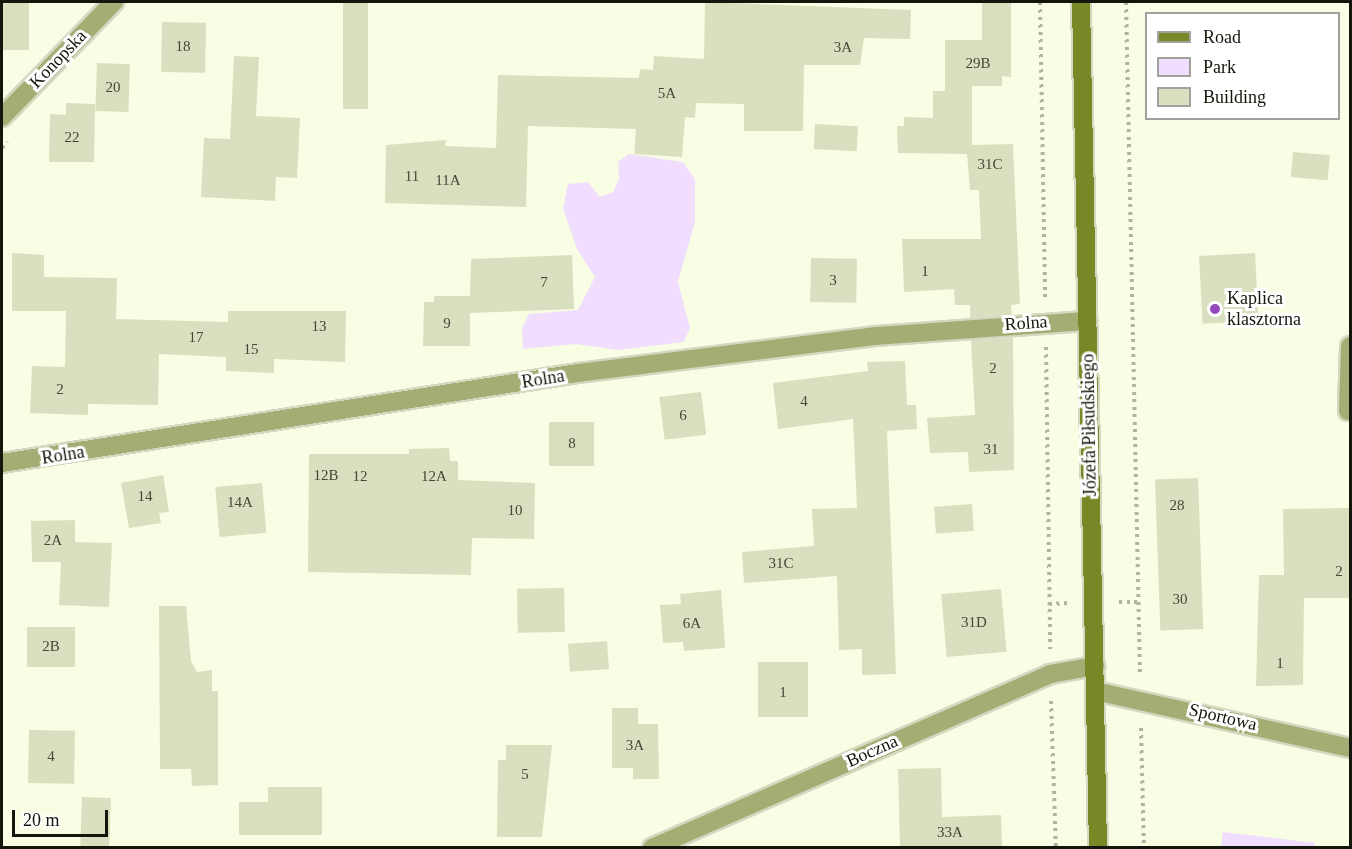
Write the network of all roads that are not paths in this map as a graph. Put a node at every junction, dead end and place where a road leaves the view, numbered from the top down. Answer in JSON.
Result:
{"nodes":[{"id":1,"x":114,"y":2,"type":"edge"},
{"id":2,"x":1081,"y":2,"type":"edge"},
{"id":3,"x":2,"y":117,"type":"edge"},
{"id":4,"x":1087,"y":321,"type":"junction"},
{"id":5,"x":1350,"y":346,"type":"edge"},
{"id":6,"x":1348,"y":411,"type":"dead end"},
{"id":7,"x":2,"y":463,"type":"edge"},
{"id":8,"x":1095,"y":666,"type":"junction"},
{"id":9,"x":1095,"y":691,"type":"junction"},
{"id":10,"x":1350,"y":748,"type":"edge"},
{"id":11,"x":652,"y":848,"type":"edge"},
{"id":12,"x":1098,"y":848,"type":"edge"}],
"edges":[{"from":1,"to":3,"type":"street","name":"Konopska"},
{"from":2,"to":4,"type":"main road","name":"Józefa Piłsudskiego"},
{"from":4,"to":7,"type":"street","name":"Rolna"},
{"from":4,"to":8,"type":"main road","name":"Józefa Piłsudskiego"},
{"from":5,"to":6,"type":"street"},
{"from":8,"to":9,"type":"main road","name":"Józefa Piłsudskiego"},
{"from":8,"to":11,"type":"street","name":"Boczna"},
{"from":9,"to":10,"type":"street","name":"Sportowa"},
{"from":9,"to":12,"type":"main road","name":"Józefa Piłsudskiego"}]}
